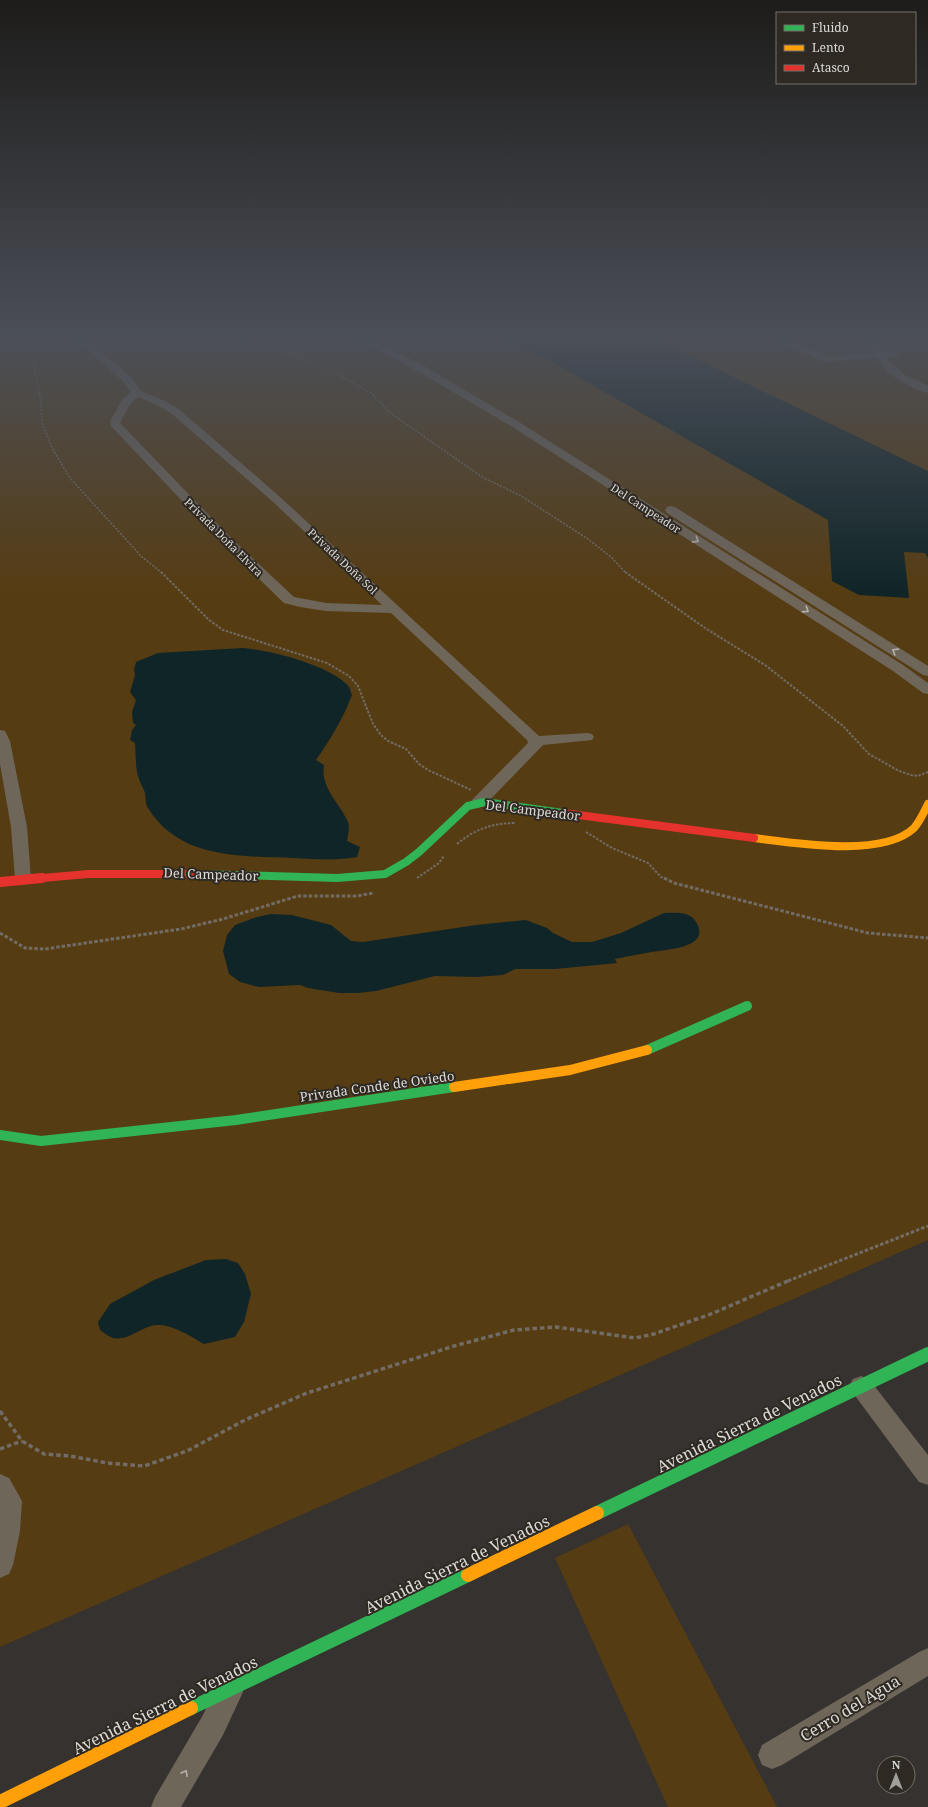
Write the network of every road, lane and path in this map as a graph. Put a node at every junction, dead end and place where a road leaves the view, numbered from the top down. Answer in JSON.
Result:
{"nodes":[{"id":1,"x":43,"y":424,"type":"edge"},
{"id":2,"x":115,"y":424,"type":"edge"},
{"id":3,"x":190,"y":424,"type":"edge"},
{"id":4,"x":407,"y":424,"type":"edge"},
{"id":5,"x":515,"y":424,"type":"edge"},
{"id":6,"x":533,"y":424,"type":"edge"},
{"id":7,"x":636,"y":488,"type":"junction"},
{"id":8,"x":620,"y":491,"type":"junction"},
{"id":9,"x":760,"y":566,"type":"junction"},
{"id":10,"x":745,"y":571,"type":"junction"},
{"id":11,"x":394,"y":609,"type":"junction"},
{"id":12,"x":927,"y":680,"type":"edge"},
{"id":13,"x":0,"y":734,"type":"edge"},
{"id":14,"x":587,"y":737,"type":"dead end"},
{"id":15,"x":536,"y":742,"type":"junction"},
{"id":16,"x":928,"y":772,"type":"edge"},
{"id":17,"x":482,"y":799,"type":"junction"},
{"id":18,"x":928,"y":804,"type":"edge"},
{"id":19,"x":518,"y":823,"type":"dead end"},
{"id":20,"x":583,"y":831,"type":"dead end"},
{"id":21,"x":456,"y":845,"type":"dead end"},
{"id":22,"x":445,"y":854,"type":"dead end"},
{"id":23,"x":416,"y":878,"type":"dead end"},
{"id":24,"x":23,"y":879,"type":"junction"},
{"id":25,"x":0,"y":882,"type":"edge"},
{"id":26,"x":378,"y":892,"type":"dead end"},
{"id":27,"x":0,"y":934,"type":"edge"},
{"id":28,"x":928,"y":938,"type":"edge"},
{"id":29,"x":747,"y":1006,"type":"dead end"},
{"id":30,"x":0,"y":1135,"type":"edge"},
{"id":31,"x":928,"y":1226,"type":"edge"},
{"id":32,"x":928,"y":1354,"type":"edge"},
{"id":33,"x":861,"y":1386,"type":"junction"},
{"id":34,"x":0,"y":1411,"type":"edge"},
{"id":35,"x":22,"y":1441,"type":"junction"},
{"id":36,"x":0,"y":1449,"type":"edge"},
{"id":37,"x":928,"y":1474,"type":"edge"},
{"id":38,"x":0,"y":1486,"type":"edge"},
{"id":39,"x":0,"y":1565,"type":"edge"},
{"id":40,"x":928,"y":1661,"type":"edge"},
{"id":41,"x":230,"y":1689,"type":"junction"},
{"id":42,"x":772,"y":1755,"type":"dead end"},
{"id":43,"x":0,"y":1802,"type":"edge"},
{"id":44,"x":166,"y":1807,"type":"edge"}],
"edges":[{"from":1,"to":17,"type":"path"},
{"from":2,"to":11,"type":"street","name":"Privada Doña Elvira"},
{"from":3,"to":11,"type":"street","name":"Privada Doña Sol"},
{"from":4,"to":16,"type":"path"},
{"from":5,"to":8,"type":"street","name":"Del Campeador"},
{"from":6,"to":7,"type":"street","name":"Del Campeador"},
{"from":7,"to":8,"type":"street"},
{"from":7,"to":9,"type":"street","name":"Del Campeador"},
{"from":8,"to":10,"type":"street","name":"Del Campeador","one_way":true},
{"from":9,"to":10,"type":"street"},
{"from":12,"to":9,"type":"street","name":"Del Campeador","one_way":true},
{"from":10,"to":12,"type":"street","name":"Del Campeador","one_way":true},
{"from":11,"to":15,"type":"street","name":"Privada Doña Sol"},
{"from":13,"to":24,"type":"street"},
{"from":14,"to":15,"type":"street"},
{"from":15,"to":17,"type":"street"},
{"from":17,"to":18,"type":"street","name":"Del Campeador"},
{"from":17,"to":24,"type":"street","name":"Del Campeador"},
{"from":19,"to":21,"type":"path"},
{"from":20,"to":28,"type":"path"},
{"from":22,"to":23,"type":"path"},
{"from":24,"to":25,"type":"street","name":"Del Campeador"},
{"from":26,"to":27,"type":"path"},
{"from":29,"to":30,"type":"street","name":"Privada Conde de Oviedo"},
{"from":31,"to":35,"type":"path"},
{"from":32,"to":33,"type":"street","name":"Avenida Sierra de Venados"},
{"from":33,"to":37,"type":"street"},
{"from":33,"to":41,"type":"street","name":"Avenida Sierra de Venados"},
{"from":34,"to":35,"type":"path"},
{"from":35,"to":36,"type":"path"},
{"from":38,"to":39,"type":"street"},
{"from":40,"to":42,"type":"street","name":"Cerro del Agua"},
{"from":41,"to":43,"type":"street","name":"Avenida Sierra de Venados"},
{"from":44,"to":41,"type":"street","one_way":true}]}
